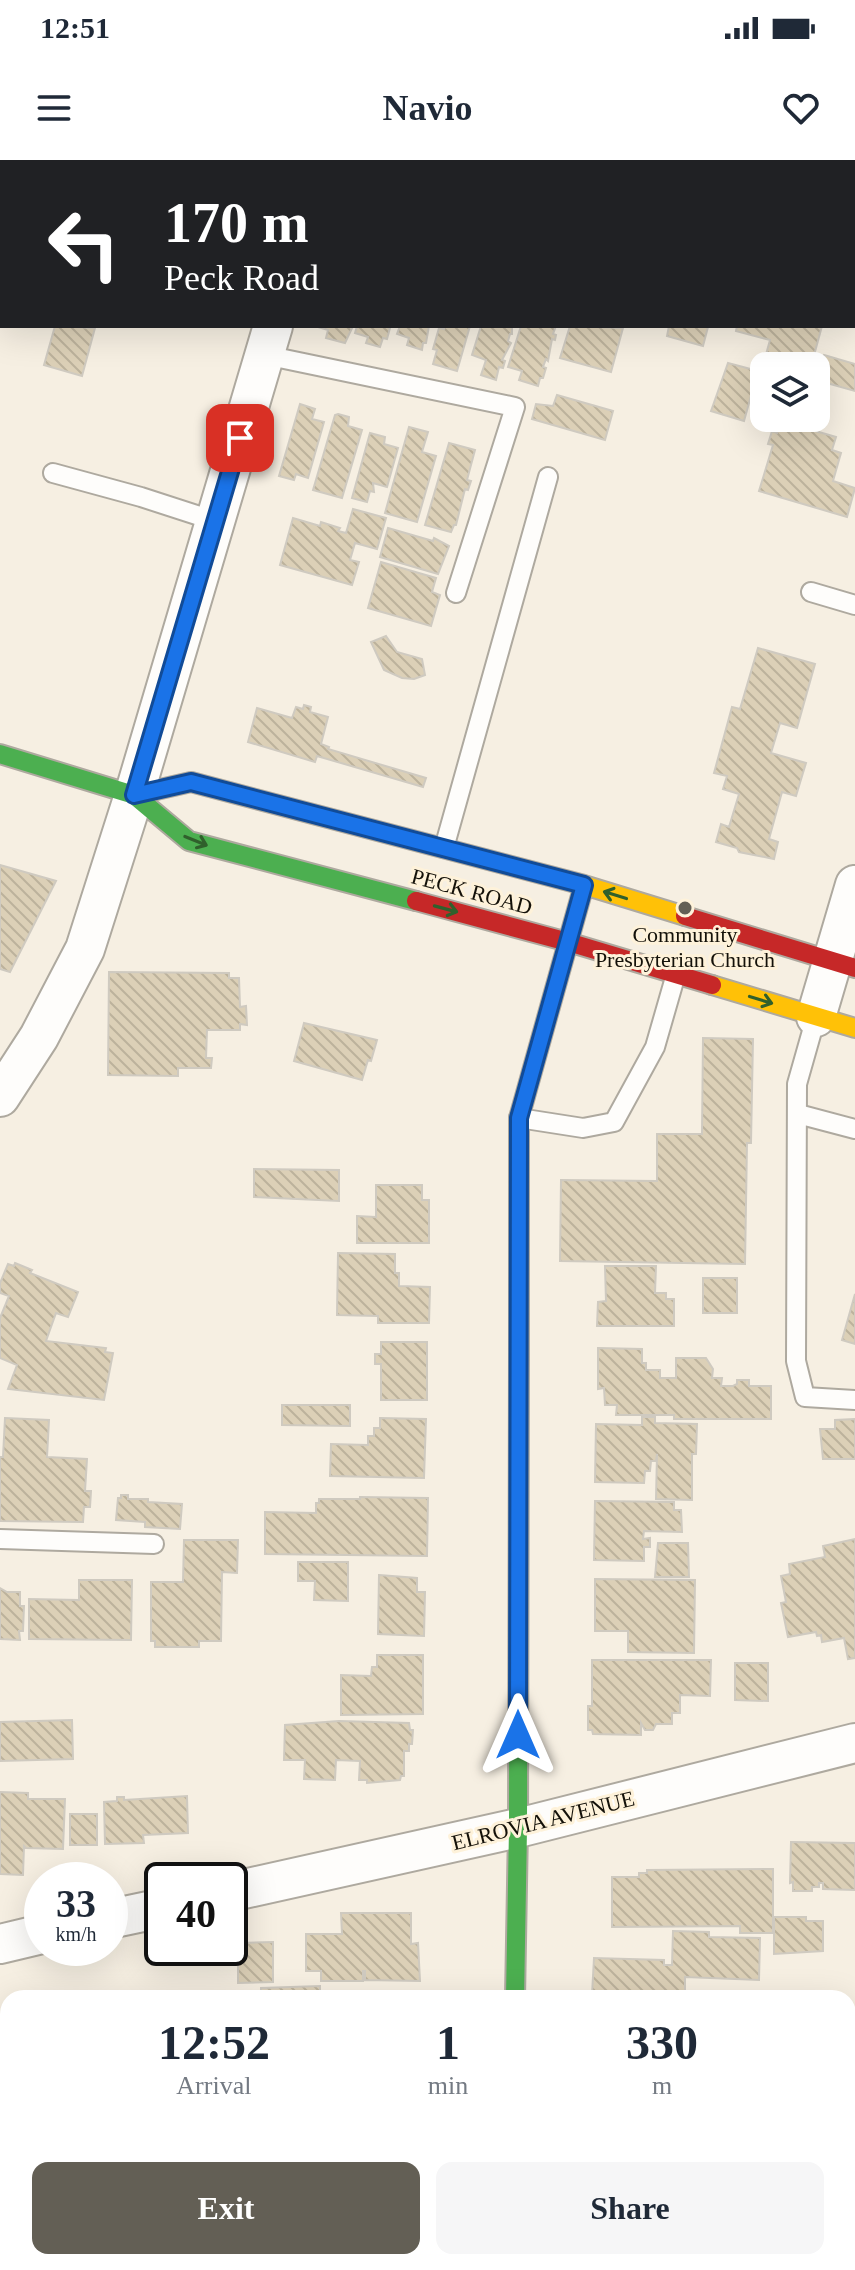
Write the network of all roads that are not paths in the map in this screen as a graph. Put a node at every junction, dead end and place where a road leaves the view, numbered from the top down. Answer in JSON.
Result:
{"nodes":[{"id":1,"x":269,"y":340,"type":"edge"},
{"id":2,"x":53,"y":473,"type":"dead end"},
{"id":3,"x":548,"y":477,"type":"dead end"},
{"id":4,"x":215,"y":521,"type":"junction"},
{"id":5,"x":811,"y":592,"type":"dead end"},
{"id":6,"x":456,"y":593,"type":"dead end"},
{"id":7,"x":855,"y":605,"type":"edge"},
{"id":8,"x":0,"y":754,"type":"edge"},
{"id":9,"x":134,"y":795,"type":"junction"},
{"id":10,"x":444,"y":848,"type":"junction"},
{"id":11,"x":584,"y":885,"type":"junction"},
{"id":12,"x":855,"y":885,"type":"edge"},
{"id":13,"x":568,"y":942,"type":"junction"},
{"id":14,"x":844,"y":964,"type":"edge"},
{"id":15,"x":676,"y":974,"type":"junction"},
{"id":16,"x":816,"y":1017,"type":"junction"},
{"id":17,"x":855,"y":1028,"type":"edge"},
{"id":18,"x":0,"y":1097,"type":"edge"},
{"id":19,"x":798,"y":1114,"type":"junction"},
{"id":20,"x":519,"y":1118,"type":"junction"},
{"id":21,"x":855,"y":1129,"type":"edge"},
{"id":22,"x":855,"y":1400,"type":"edge"},
{"id":23,"x":0,"y":1539,"type":"edge"},
{"id":24,"x":154,"y":1544,"type":"dead end"},
{"id":25,"x":855,"y":1743,"type":"edge"},
{"id":26,"x":518,"y":1828,"type":"junction"},
{"id":27,"x":248,"y":1888,"type":"edge"},
{"id":28,"x":24,"y":1938,"type":"edge"},
{"id":29,"x":0,"y":1944,"type":"edge"},
{"id":30,"x":515,"y":1990,"type":"edge"}],
"edges":[{"from":1,"to":4,"type":"street"},
{"from":1,"to":6,"type":"lane"},
{"from":2,"to":4,"type":"lane"},
{"from":3,"to":10,"type":"lane"},
{"from":4,"to":9,"type":"street"},
{"from":5,"to":7,"type":"lane"},
{"from":8,"to":9,"type":"main road","name":"PECK ROAD"},
{"from":9,"to":10,"type":"main road","name":"PECK ROAD"},
{"from":9,"to":13,"type":"main road","name":"PECK ROAD","one_way":true},
{"from":9,"to":18,"type":"street"},
{"from":10,"to":11,"type":"main road","name":"PECK ROAD"},
{"from":11,"to":13,"type":"main road"},
{"from":14,"to":11,"type":"main road","name":"PECK ROAD","one_way":true},
{"from":12,"to":14,"type":"street"},
{"from":13,"to":15,"type":"main road","name":"PECK ROAD"},
{"from":13,"to":20,"type":"main road"},
{"from":14,"to":16,"type":"street"},
{"from":15,"to":16,"type":"main road","name":"PECK ROAD","one_way":true},
{"from":15,"to":20,"type":"lane"},
{"from":16,"to":17,"type":"main road","name":"PECK ROAD"},
{"from":16,"to":19,"type":"lane"},
{"from":19,"to":21,"type":"lane"},
{"from":19,"to":22,"type":"lane"},
{"from":20,"to":26,"type":"main road"},
{"from":23,"to":24,"type":"lane"},
{"from":25,"to":26,"type":"street","name":"ELROVIA AVENUE"},
{"from":26,"to":27,"type":"street","name":"ELROVIA AVENUE"},
{"from":26,"to":30,"type":"main road"},
{"from":28,"to":29,"type":"street"}]}
